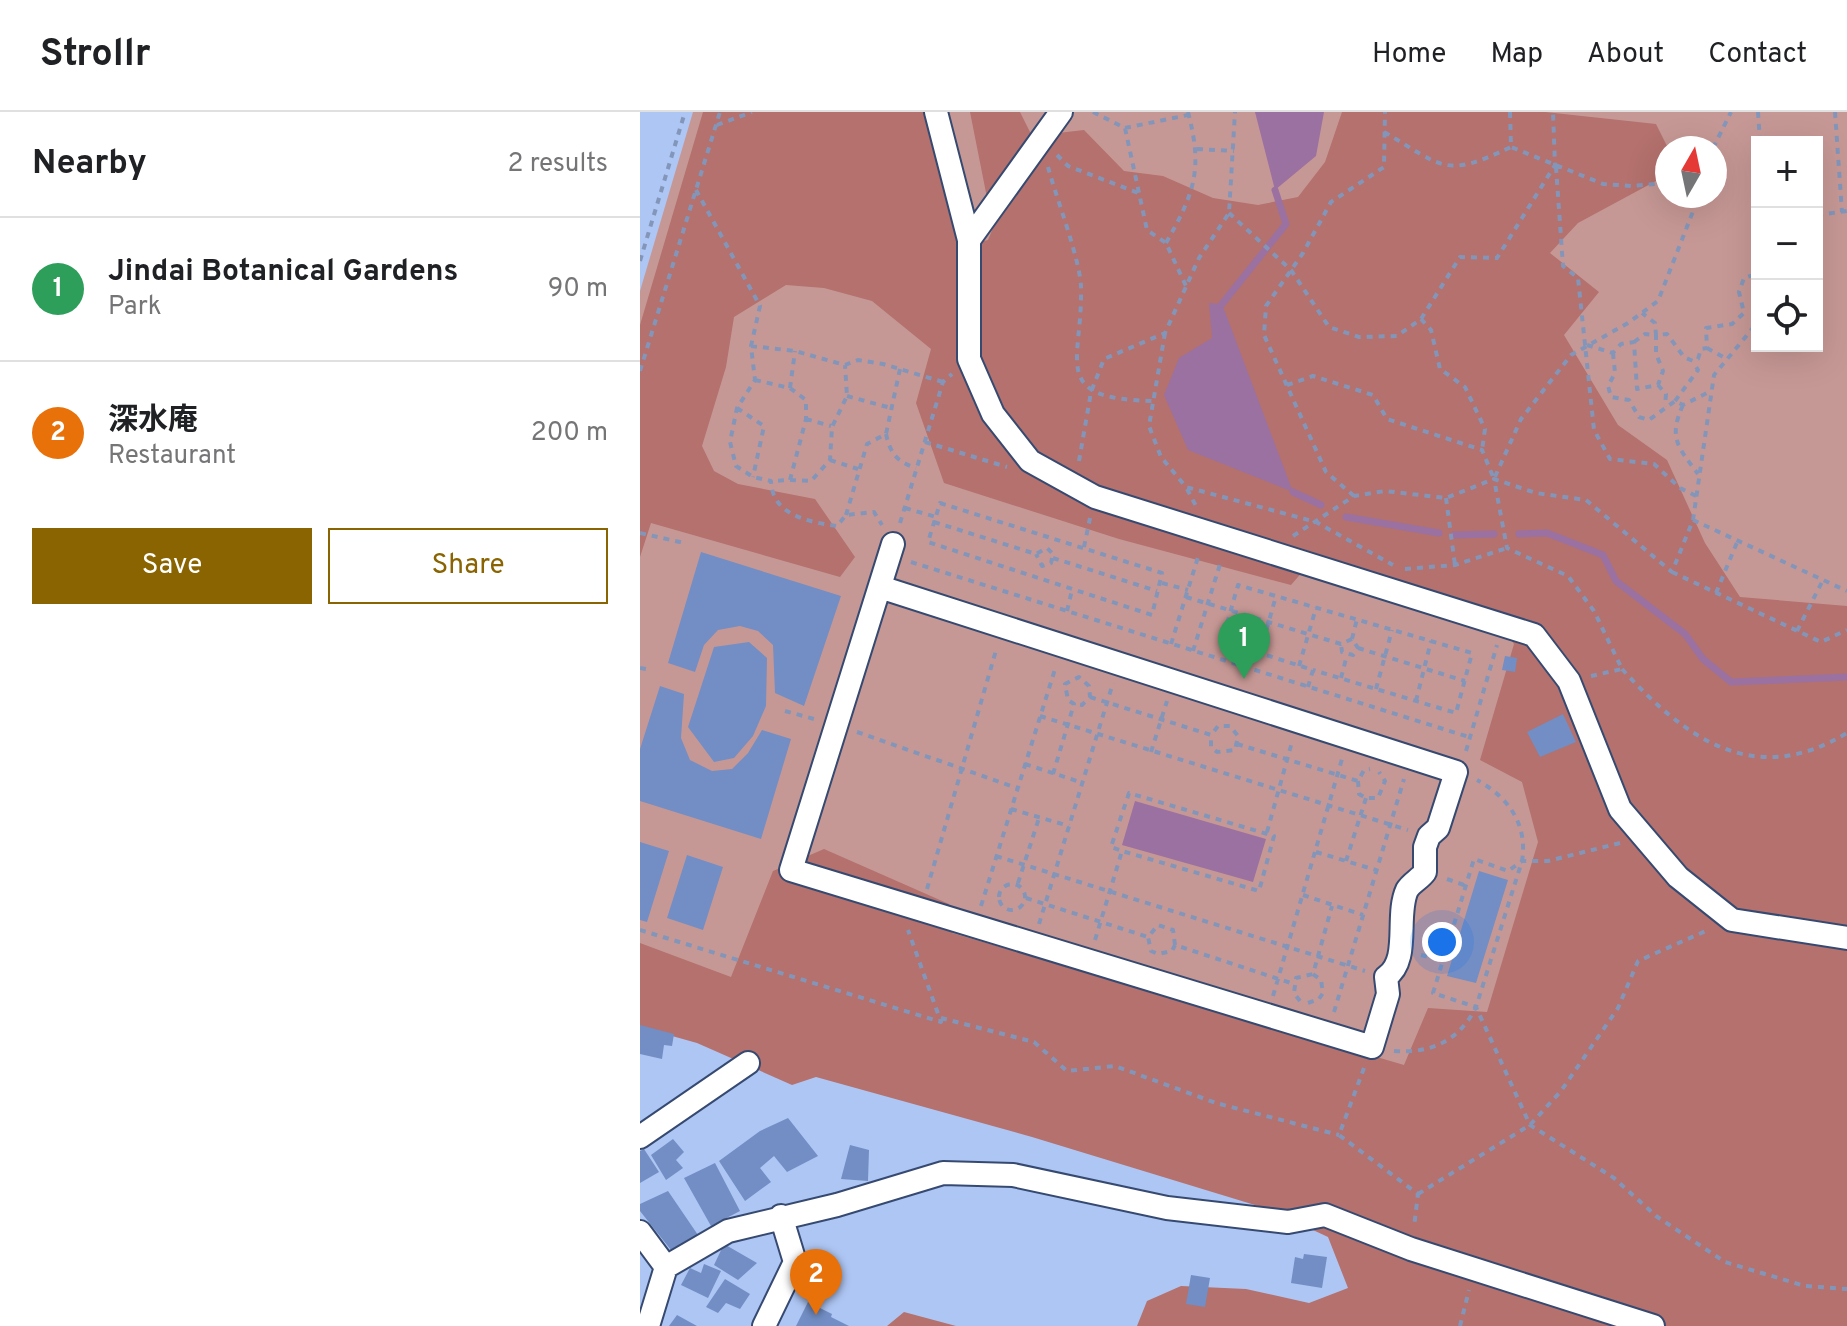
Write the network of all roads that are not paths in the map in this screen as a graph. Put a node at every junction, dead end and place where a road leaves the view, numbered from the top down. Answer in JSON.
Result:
{"nodes":[{"id":1,"x":936,"y":112,"type":"edge"},
{"id":2,"x":1061,"y":112,"type":"edge"},
{"id":3,"x":969,"y":240,"type":"junction"},
{"id":4,"x":892,"y":550,"type":"road end"},
{"id":5,"x":880,"y":587,"type":"junction"},
{"id":6,"x":1847,"y":938,"type":"edge"},
{"id":7,"x":748,"y":1063,"type":"dead end"},
{"id":8,"x":640,"y":1137,"type":"edge"},
{"id":9,"x":781,"y":1216,"type":"junction"},
{"id":10,"x":640,"y":1232,"type":"edge"},
{"id":11,"x":666,"y":1267,"type":"junction"},
{"id":12,"x":648,"y":1326,"type":"edge"},
{"id":13,"x":764,"y":1326,"type":"edge"},
{"id":14,"x":1653,"y":1326,"type":"edge"}],
"edges":[{"from":1,"to":3,"type":"street"},
{"from":2,"to":3,"type":"street"},
{"from":3,"to":6,"type":"street"},
{"from":4,"to":5,"type":"street"},
{"from":5,"to":5,"type":"street"},
{"from":7,"to":8,"type":"street"},
{"from":9,"to":11,"type":"street"},
{"from":9,"to":13,"type":"street"},
{"from":9,"to":14,"type":"street"},
{"from":10,"to":11,"type":"street"},
{"from":11,"to":12,"type":"street"}]}
